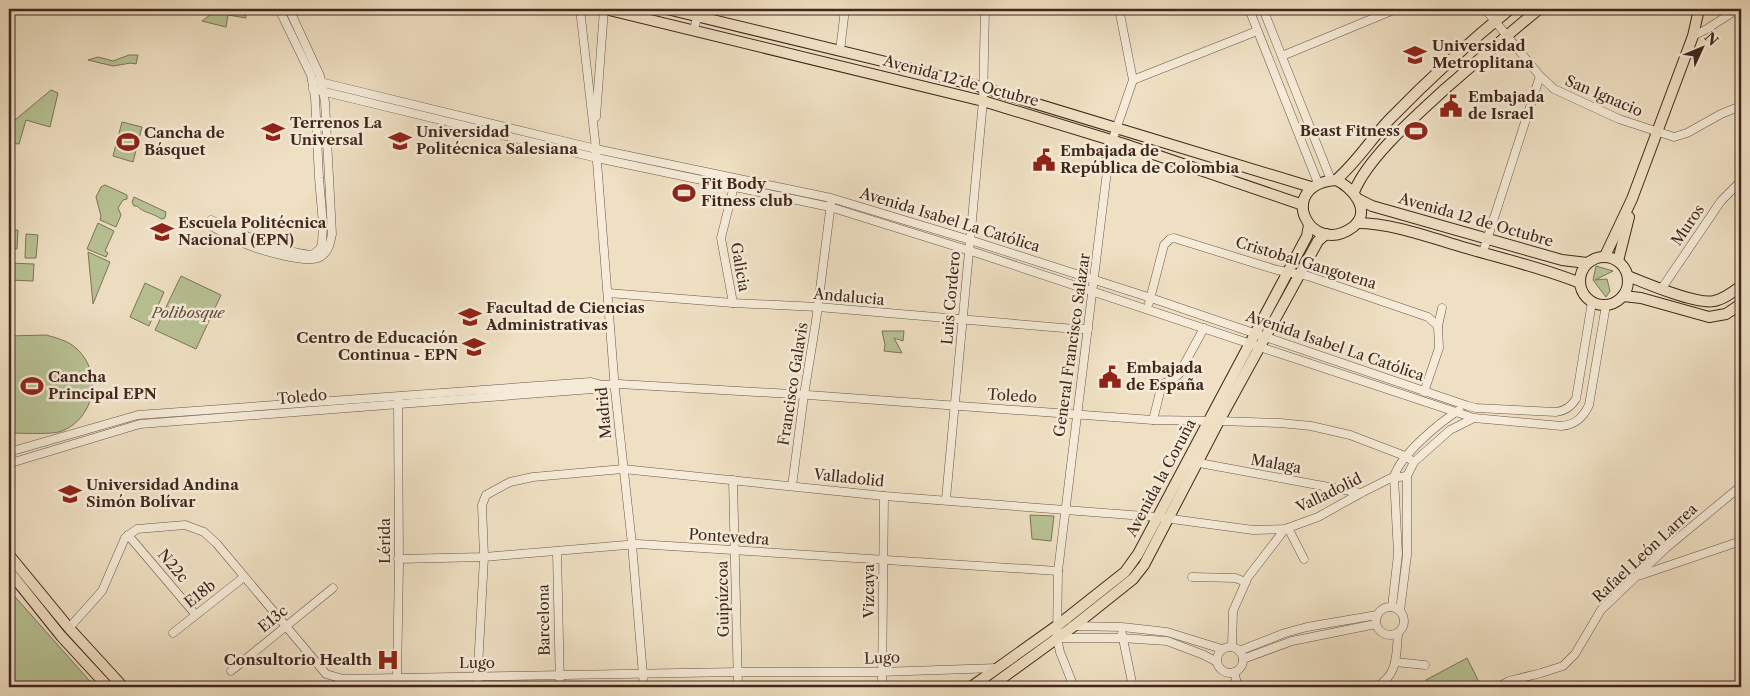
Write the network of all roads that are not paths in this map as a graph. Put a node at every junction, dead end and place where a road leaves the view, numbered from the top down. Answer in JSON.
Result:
{"nodes":[{"id":1,"x":279,"y":9,"type":"edge"},
{"id":2,"x":289,"y":9,"type":"edge"},
{"id":3,"x":580,"y":9,"type":"edge"},
{"id":4,"x":604,"y":9,"type":"edge"},
{"id":5,"x":667,"y":9,"type":"edge"},
{"id":6,"x":845,"y":9,"type":"edge"},
{"id":7,"x":985,"y":9,"type":"edge"},
{"id":8,"x":1119,"y":9,"type":"edge"},
{"id":9,"x":1249,"y":9,"type":"edge"},
{"id":10,"x":1263,"y":9,"type":"edge"},
{"id":11,"x":1396,"y":9,"type":"edge"},
{"id":12,"x":1485,"y":9,"type":"edge"},
{"id":13,"x":1510,"y":9,"type":"edge"},
{"id":14,"x":1539,"y":9,"type":"edge"},
{"id":15,"x":1699,"y":9,"type":"edge"},
{"id":16,"x":1738,"y":9,"type":"edge"},
{"id":17,"x":698,"y":13,"type":"edge"},
{"id":18,"x":1495,"y":21,"type":"junction"},
{"id":19,"x":694,"y":30,"type":"junction"},
{"id":20,"x":1258,"y":31,"type":"junction"},
{"id":21,"x":1506,"y":35,"type":"junction"},
{"id":22,"x":1692,"y":36,"type":"junction"},
{"id":23,"x":840,"y":50,"type":"junction"},
{"id":24,"x":1282,"y":56,"type":"junction"},
{"id":25,"x":1440,"y":71,"type":"junction"},
{"id":26,"x":1540,"y":76,"type":"junction"},
{"id":27,"x":312,"y":80,"type":"junction"},
{"id":28,"x":1133,"y":80,"type":"junction"},
{"id":29,"x":1452,"y":84,"type":"junction"},
{"id":30,"x":323,"y":87,"type":"junction"},
{"id":31,"x":984,"y":88,"type":"junction"},
{"id":32,"x":313,"y":89,"type":"junction"},
{"id":33,"x":983,"y":101,"type":"junction"},
{"id":34,"x":1741,"y":106,"type":"edge"},
{"id":35,"x":1117,"y":128,"type":"junction"},
{"id":36,"x":1657,"y":132,"type":"junction"},
{"id":37,"x":594,"y":136,"type":"junction"},
{"id":38,"x":1112,"y":140,"type":"junction"},
{"id":39,"x":596,"y":150,"type":"junction"},
{"id":40,"x":597,"y":158,"type":"junction"},
{"id":41,"x":736,"y":178,"type":"junction"},
{"id":42,"x":1333,"y":180,"type":"junction"},
{"id":43,"x":1741,"y":181,"type":"edge"},
{"id":44,"x":1314,"y":185,"type":"junction"},
{"id":45,"x":733,"y":187,"type":"junction"},
{"id":46,"x":1356,"y":196,"type":"junction"},
{"id":47,"x":832,"y":198,"type":"junction"},
{"id":48,"x":1632,"y":199,"type":"junction"},
{"id":49,"x":1303,"y":205,"type":"junction"},
{"id":50,"x":830,"y":207,"type":"junction"},
{"id":51,"x":1358,"y":223,"type":"junction"},
{"id":52,"x":213,"y":224,"type":"dead end"},
{"id":53,"x":1309,"y":225,"type":"junction"},
{"id":54,"x":1326,"y":234,"type":"junction"},
{"id":55,"x":1486,"y":239,"type":"junction"},
{"id":56,"x":970,"y":240,"type":"junction"},
{"id":57,"x":323,"y":250,"type":"junction"},
{"id":58,"x":970,"y":250,"type":"junction"},
{"id":59,"x":1482,"y":252,"type":"junction"},
{"id":60,"x":1605,"y":256,"type":"junction"},
{"id":61,"x":1618,"y":261,"type":"junction"},
{"id":62,"x":1587,"y":263,"type":"junction"},
{"id":63,"x":1287,"y":272,"type":"junction"},
{"id":64,"x":1300,"y":274,"type":"junction"},
{"id":65,"x":1628,"y":276,"type":"junction"},
{"id":66,"x":1095,"y":280,"type":"junction"},
{"id":67,"x":1580,"y":283,"type":"junction"},
{"id":68,"x":1741,"y":286,"type":"edge"},
{"id":69,"x":1662,"y":288,"type":"junction"},
{"id":70,"x":1093,"y":291,"type":"junction"},
{"id":71,"x":608,"y":293,"type":"junction"},
{"id":72,"x":1623,"y":296,"type":"junction"},
{"id":73,"x":1150,"y":298,"type":"junction"},
{"id":74,"x":1694,"y":299,"type":"junction"},
{"id":75,"x":1716,"y":301,"type":"junction"},
{"id":76,"x":1592,"y":302,"type":"junction"},
{"id":77,"x":733,"y":303,"type":"junction"},
{"id":78,"x":1741,"y":304,"type":"edge"},
{"id":79,"x":1606,"y":305,"type":"junction"},
{"id":80,"x":818,"y":307,"type":"junction"},
{"id":81,"x":1442,"y":308,"type":"dead end"},
{"id":82,"x":1147,"y":309,"type":"junction"},
{"id":83,"x":1691,"y":312,"type":"junction"},
{"id":84,"x":1709,"y":317,"type":"junction"},
{"id":85,"x":962,"y":320,"type":"junction"},
{"id":86,"x":1438,"y":326,"type":"junction"},
{"id":87,"x":1204,"y":328,"type":"junction"},
{"id":88,"x":1088,"y":329,"type":"junction"},
{"id":89,"x":1254,"y":333,"type":"junction"},
{"id":90,"x":1263,"y":342,"type":"junction"},
{"id":91,"x":1249,"y":343,"type":"junction"},
{"id":92,"x":615,"y":384,"type":"junction"},
{"id":93,"x":1424,"y":392,"type":"junction"},
{"id":94,"x":804,"y":395,"type":"junction"},
{"id":95,"x":398,"y":400,"type":"junction"},
{"id":96,"x":955,"y":406,"type":"junction"},
{"id":97,"x":1468,"y":406,"type":"junction"},
{"id":98,"x":1456,"y":412,"type":"junction"},
{"id":99,"x":1076,"y":415,"type":"junction"},
{"id":100,"x":1474,"y":418,"type":"junction"},
{"id":101,"x":1153,"y":420,"type":"junction"},
{"id":102,"x":1219,"y":421,"type":"junction"},
{"id":103,"x":1207,"y":422,"type":"junction"},
{"id":104,"x":1444,"y":422,"type":"junction"},
{"id":105,"x":1450,"y":430,"type":"junction"},
{"id":106,"x":9,"y":452,"type":"edge"},
{"id":107,"x":1405,"y":456,"type":"junction"},
{"id":108,"x":1192,"y":461,"type":"junction"},
{"id":109,"x":1414,"y":462,"type":"junction"},
{"id":110,"x":9,"y":466,"type":"edge"},
{"id":111,"x":623,"y":469,"type":"junction"},
{"id":112,"x":1407,"y":476,"type":"junction"},
{"id":113,"x":1394,"y":477,"type":"junction"},
{"id":114,"x":733,"y":480,"type":"junction"},
{"id":115,"x":792,"y":486,"type":"junction"},
{"id":116,"x":1741,"y":486,"type":"edge"},
{"id":117,"x":1361,"y":493,"type":"junction"},
{"id":118,"x":884,"y":496,"type":"junction"},
{"id":119,"x":946,"y":499,"type":"junction"},
{"id":120,"x":1065,"y":508,"type":"junction"},
{"id":121,"x":1157,"y":517,"type":"junction"},
{"id":122,"x":1169,"y":518,"type":"junction"},
{"id":123,"x":1286,"y":528,"type":"junction"},
{"id":124,"x":128,"y":535,"type":"junction"},
{"id":125,"x":1741,"y":541,"type":"edge"},
{"id":126,"x":632,"y":544,"type":"junction"},
{"id":127,"x":1666,"y":548,"type":"junction"},
{"id":128,"x":557,"y":552,"type":"junction"},
{"id":129,"x":736,"y":552,"type":"junction"},
{"id":130,"x":9,"y":554,"type":"edge"},
{"id":131,"x":484,"y":556,"type":"junction"},
{"id":132,"x":398,"y":559,"type":"junction"},
{"id":133,"x":1304,"y":559,"type":"dead end"},
{"id":134,"x":883,"y":561,"type":"junction"},
{"id":135,"x":1674,"y":563,"type":"junction"},
{"id":136,"x":9,"y":571,"type":"edge"},
{"id":137,"x":1058,"y":571,"type":"junction"},
{"id":138,"x":1636,"y":576,"type":"junction"},
{"id":139,"x":244,"y":577,"type":"junction"},
{"id":140,"x":1192,"y":577,"type":"dead end"},
{"id":141,"x":1246,"y":582,"type":"junction"},
{"id":142,"x":333,"y":588,"type":"dead end"},
{"id":143,"x":1392,"y":607,"type":"junction"},
{"id":144,"x":1400,"y":611,"type":"junction"},
{"id":145,"x":196,"y":615,"type":"junction"},
{"id":146,"x":1377,"y":615,"type":"junction"},
{"id":147,"x":1376,"y":624,"type":"junction"},
{"id":148,"x":1058,"y":625,"type":"junction"},
{"id":149,"x":1074,"y":626,"type":"junction"},
{"id":150,"x":286,"y":627,"type":"junction"},
{"id":151,"x":1122,"y":627,"type":"junction"},
{"id":152,"x":69,"y":628,"type":"junction"},
{"id":153,"x":173,"y":633,"type":"dead end"},
{"id":154,"x":1398,"y":634,"type":"junction"},
{"id":155,"x":1057,"y":638,"type":"junction"},
{"id":156,"x":1121,"y":638,"type":"junction"},
{"id":157,"x":1222,"y":649,"type":"junction"},
{"id":158,"x":1236,"y":649,"type":"junction"},
{"id":159,"x":1243,"y":659,"type":"junction"},
{"id":160,"x":1217,"y":662,"type":"junction"},
{"id":161,"x":1395,"y":662,"type":"junction"},
{"id":162,"x":1425,"y":665,"type":"dead end"},
{"id":163,"x":996,"y":668,"type":"junction"},
{"id":164,"x":231,"y":671,"type":"dead end"},
{"id":165,"x":738,"y":672,"type":"junction"},
{"id":166,"x":882,"y":672,"type":"junction"},
{"id":167,"x":1234,"y":672,"type":"junction"},
{"id":168,"x":644,"y":675,"type":"junction"},
{"id":169,"x":477,"y":676,"type":"junction"},
{"id":170,"x":559,"y":676,"type":"junction"},
{"id":171,"x":397,"y":677,"type":"junction"},
{"id":172,"x":1003,"y":677,"type":"junction"},
{"id":173,"x":348,"y":679,"type":"junction"},
{"id":174,"x":108,"y":687,"type":"edge"},
{"id":175,"x":123,"y":687,"type":"edge"},
{"id":176,"x":345,"y":687,"type":"edge"},
{"id":177,"x":395,"y":687,"type":"edge"},
{"id":178,"x":477,"y":687,"type":"edge"},
{"id":179,"x":560,"y":687,"type":"edge"},
{"id":180,"x":644,"y":687,"type":"edge"},
{"id":181,"x":738,"y":687,"type":"edge"},
{"id":182,"x":882,"y":687,"type":"edge"},
{"id":183,"x":971,"y":687,"type":"edge"},
{"id":184,"x":990,"y":687,"type":"edge"},
{"id":185,"x":1074,"y":687,"type":"edge"},
{"id":186,"x":1133,"y":687,"type":"edge"},
{"id":187,"x":1238,"y":687,"type":"edge"},
{"id":188,"x":1376,"y":687,"type":"edge"},
{"id":189,"x":1498,"y":687,"type":"edge"}],
"edges":[{"from":1,"to":27,"type":"street"},
{"from":2,"to":30,"type":"street"},
{"from":3,"to":37,"type":"street","name":"Madrid"},
{"from":4,"to":19,"type":"main road","name":"Avenida 12 de Octubre"},
{"from":4,"to":37,"type":"street","name":"Madrid"},
{"from":5,"to":17,"type":"main road","name":"Avenida 12 de Octubre"},
{"from":6,"to":23,"type":"street"},
{"from":7,"to":31,"type":"street","name":"Luis Cordero"},
{"from":8,"to":28,"type":"street","name":"General Francisco Salazar"},
{"from":9,"to":20,"type":"street"},
{"from":10,"to":24,"type":"street"},
{"from":11,"to":24,"type":"street"},
{"from":12,"to":18,"type":"street","name":"San Ignacio"},
{"from":13,"to":18,"type":"main road"},
{"from":14,"to":21,"type":"main road"},
{"from":15,"to":22,"type":"main road"},
{"from":16,"to":22,"type":"street"},
{"from":17,"to":19,"type":"street"},
{"from":17,"to":23,"type":"main road","name":"Avenida 12 de Octubre"},
{"from":18,"to":21,"type":"street","name":"San Ignacio"},
{"from":18,"to":25,"type":"main road"},
{"from":19,"to":33,"type":"main road","name":"Avenida 12 de Octubre"},
{"from":20,"to":28,"type":"street"},
{"from":20,"to":44,"type":"street"},
{"from":21,"to":26,"type":"street","name":"San Ignacio"},
{"from":21,"to":29,"type":"main road"},
{"from":22,"to":36,"type":"main road"},
{"from":23,"to":31,"type":"main road","name":"Avenida 12 de Octubre"},
{"from":24,"to":42,"type":"street"},
{"from":25,"to":29,"type":"main road"},
{"from":25,"to":42,"type":"main road"},
{"from":26,"to":36,"type":"street","name":"San Ignacio"},
{"from":26,"to":55,"type":"street"},
{"from":27,"to":30,"type":"street","name":"Avenida Isabel La Católica"},
{"from":27,"to":32,"type":"street"},
{"from":28,"to":35,"type":"street","name":"General Francisco Salazar"},
{"from":29,"to":46,"type":"main road"},
{"from":30,"to":32,"type":"street","name":"Avenida Isabel La Católica"},
{"from":30,"to":39,"type":"street","name":"Avenida Isabel La Católica"},
{"from":30,"to":40,"type":"street","name":"Avenida Isabel La Católica"},
{"from":30,"to":57,"type":"street"},
{"from":31,"to":33,"type":"street","name":"Luis Cordero"},
{"from":31,"to":35,"type":"main road","name":"Avenida 12 de Octubre"},
{"from":32,"to":57,"type":"street"},
{"from":33,"to":38,"type":"main road","name":"Avenida 12 de Octubre"},
{"from":33,"to":56,"type":"street","name":"Luis Cordero"},
{"from":34,"to":36,"type":"street","name":"San Ignacio"},
{"from":35,"to":38,"type":"street","name":"General Francisco Salazar"},
{"from":35,"to":44,"type":"main road","name":"Avenida 12 de Octubre"},
{"from":36,"to":48,"type":"main road"},
{"from":37,"to":39,"type":"street","name":"Madrid"},
{"from":38,"to":49,"type":"main road","name":"Avenida 12 de Octubre"},
{"from":38,"to":66,"type":"street","name":"General Francisco Salazar"},
{"from":39,"to":40,"type":"street","name":"Madrid"},
{"from":39,"to":41,"type":"street","name":"Avenida Isabel La Católica"},
{"from":40,"to":45,"type":"street","name":"Avenida Isabel La Católica"},
{"from":40,"to":71,"type":"street","name":"Madrid"},
{"from":41,"to":45,"type":"street","name":"Galicia"},
{"from":41,"to":47,"type":"street","name":"Avenida Isabel La Católica"},
{"from":42,"to":44,"type":"main road"},
{"from":42,"to":46,"type":"main road"},
{"from":43,"to":69,"type":"street","name":"Muros"},
{"from":44,"to":49,"type":"main road"},
{"from":45,"to":50,"type":"street","name":"Avenida Isabel La Católica"},
{"from":45,"to":77,"type":"street","name":"Galicia"},
{"from":46,"to":51,"type":"main road"},
{"from":46,"to":55,"type":"main road","name":"Avenida 12 de Octubre"},
{"from":47,"to":50,"type":"street","name":"Francisco Galavis"},
{"from":47,"to":56,"type":"street","name":"Avenida Isabel La Católica"},
{"from":48,"to":60,"type":"main road"},
{"from":48,"to":61,"type":"main road"},
{"from":49,"to":53,"type":"main road"},
{"from":50,"to":58,"type":"street","name":"Avenida Isabel La Católica"},
{"from":50,"to":80,"type":"street","name":"Francisco Galavis"},
{"from":51,"to":54,"type":"main road"},
{"from":51,"to":59,"type":"main road","name":"Avenida 12 de Octubre"},
{"from":52,"to":57,"type":"street"},
{"from":53,"to":54,"type":"main road"},
{"from":53,"to":63,"type":"main road","name":"Avenida la Coruña"},
{"from":54,"to":64,"type":"main road","name":"Avenida la Coruña"},
{"from":55,"to":59,"type":"street"},
{"from":55,"to":62,"type":"main road","name":"Avenida 12 de Octubre"},
{"from":56,"to":58,"type":"street","name":"Luis Cordero"},
{"from":56,"to":66,"type":"street","name":"Avenida Isabel La Católica"},
{"from":58,"to":70,"type":"street","name":"Avenida Isabel La Católica"},
{"from":58,"to":85,"type":"street","name":"Luis Cordero"},
{"from":59,"to":67,"type":"main road","name":"Avenida 12 de Octubre"},
{"from":60,"to":61,"type":"main road"},
{"from":60,"to":62,"type":"main road"},
{"from":61,"to":65,"type":"main road"},
{"from":62,"to":67,"type":"main road"},
{"from":63,"to":64,"type":"street","name":"Cristobal Gangotena"},
{"from":63,"to":73,"type":"street","name":"Cristobal Gangotena"},
{"from":63,"to":89,"type":"main road","name":"Avenida la Coruña"},
{"from":64,"to":86,"type":"street","name":"Cristobal Gangotena"},
{"from":64,"to":90,"type":"main road","name":"Avenida la Coruña"},
{"from":65,"to":69,"type":"main road"},
{"from":65,"to":72,"type":"main road"},
{"from":66,"to":70,"type":"street","name":"General Francisco Salazar"},
{"from":66,"to":73,"type":"street","name":"Avenida Isabel La Católica"},
{"from":67,"to":76,"type":"main road"},
{"from":68,"to":75,"type":"main road"},
{"from":69,"to":74,"type":"main road"},
{"from":70,"to":82,"type":"street","name":"Avenida Isabel La Católica"},
{"from":70,"to":88,"type":"street","name":"General Francisco Salazar"},
{"from":71,"to":77,"type":"street","name":"Andalucia"},
{"from":71,"to":92,"type":"street","name":"Madrid"},
{"from":72,"to":79,"type":"main road"},
{"from":72,"to":83,"type":"main road"},
{"from":73,"to":82,"type":"street","name":"Cristobal Gangotena"},
{"from":73,"to":89,"type":"street","name":"Avenida Isabel La Católica"},
{"from":74,"to":75,"type":"main road"},
{"from":74,"to":83,"type":"main road"},
{"from":75,"to":84,"type":"main road"},
{"from":76,"to":79,"type":"main road"},
{"from":76,"to":97,"type":"street","name":"Avenida Isabel La Católica"},
{"from":77,"to":80,"type":"street","name":"Andalucia"},
{"from":78,"to":84,"type":"main road"},
{"from":79,"to":100,"type":"street"},
{"from":80,"to":85,"type":"street","name":"Andalucia"},
{"from":80,"to":94,"type":"street","name":"Francisco Galavis"},
{"from":81,"to":86,"type":"street"},
{"from":82,"to":87,"type":"street","name":"Avenida Isabel La Católica"},
{"from":83,"to":84,"type":"main road"},
{"from":85,"to":88,"type":"street","name":"Andalucia"},
{"from":85,"to":96,"type":"street","name":"Luis Cordero"},
{"from":86,"to":93,"type":"street"},
{"from":87,"to":91,"type":"street","name":"Avenida Isabel La Católica"},
{"from":87,"to":101,"type":"street"},
{"from":88,"to":99,"type":"street","name":"General Francisco Salazar"},
{"from":89,"to":90,"type":"street","name":"Avenida Isabel La Católica"},
{"from":89,"to":91,"type":"main road","name":"Avenida la Coruña"},
{"from":90,"to":91,"type":"street","name":"Avenida Isabel La Católica"},
{"from":90,"to":93,"type":"street","name":"Avenida Isabel La Católica"},
{"from":90,"to":98,"type":"street","name":"Avenida Isabel La Católica"},
{"from":90,"to":102,"type":"main road","name":"Avenida la Coruña"},
{"from":91,"to":103,"type":"main road","name":"Avenida la Coruña"},
{"from":92,"to":94,"type":"street","name":"Toledo"},
{"from":92,"to":95,"type":"street","name":"Toledo"},
{"from":92,"to":111,"type":"street","name":"Madrid"},
{"from":93,"to":97,"type":"street","name":"Avenida Isabel La Católica"},
{"from":94,"to":96,"type":"street","name":"Toledo"},
{"from":94,"to":115,"type":"street","name":"Francisco Galavis"},
{"from":95,"to":106,"type":"street","name":"Toledo"},
{"from":95,"to":110,"type":"street","name":"Toledo"},
{"from":95,"to":132,"type":"street","name":"Lérida"},
{"from":96,"to":99,"type":"street","name":"Toledo"},
{"from":96,"to":119,"type":"street","name":"Luis Cordero"},
{"from":97,"to":98,"type":"street"},
{"from":98,"to":100,"type":"street"},
{"from":98,"to":104,"type":"street"},
{"from":99,"to":101,"type":"street","name":"Toledo"},
{"from":99,"to":120,"type":"street","name":"General Francisco Salazar"},
{"from":100,"to":105,"type":"street"},
{"from":101,"to":103,"type":"street","name":"Toledo"},
{"from":102,"to":103,"type":"street","name":"Toledo"},
{"from":102,"to":107,"type":"street","name":"Toledo"},
{"from":102,"to":108,"type":"main road","name":"Avenida la Coruña"},
{"from":103,"to":108,"type":"main road","name":"Avenida la Coruña"},
{"from":104,"to":105,"type":"street"},
{"from":104,"to":107,"type":"street"},
{"from":105,"to":109,"type":"street"},
{"from":107,"to":109,"type":"street","name":"Toledo"},
{"from":107,"to":113,"type":"street"},
{"from":108,"to":117,"type":"street","name":"Malaga"},
{"from":108,"to":121,"type":"main road","name":"Avenida la Coruña"},
{"from":108,"to":122,"type":"main road","name":"Avenida la Coruña"},
{"from":109,"to":112,"type":"street"},
{"from":111,"to":114,"type":"street","name":"Valladolid"},
{"from":111,"to":126,"type":"street","name":"Madrid"},
{"from":111,"to":131,"type":"street","name":"Valladolid"},
{"from":112,"to":113,"type":"street","name":"Valladolid"},
{"from":112,"to":144,"type":"street"},
{"from":113,"to":117,"type":"street","name":"Valladolid"},
{"from":113,"to":143,"type":"street"},
{"from":114,"to":115,"type":"street","name":"Valladolid"},
{"from":114,"to":129,"type":"street","name":"Guipúzcoa"},
{"from":115,"to":118,"type":"street","name":"Valladolid"},
{"from":116,"to":127,"type":"street","name":"Rafael León Larrea"},
{"from":117,"to":123,"type":"street","name":"Valladolid"},
{"from":118,"to":119,"type":"street","name":"Valladolid"},
{"from":118,"to":134,"type":"street","name":"Vizcaya"},
{"from":119,"to":120,"type":"street","name":"Valladolid"},
{"from":120,"to":121,"type":"street","name":"Valladolid"},
{"from":120,"to":137,"type":"street","name":"General Francisco Salazar"},
{"from":121,"to":122,"type":"street","name":"Valladolid"},
{"from":121,"to":148,"type":"main road","name":"Avenida la Coruña"},
{"from":122,"to":123,"type":"street","name":"Valladolid"},
{"from":122,"to":149,"type":"main road","name":"Avenida la Coruña"},
{"from":123,"to":133,"type":"street"},
{"from":123,"to":141,"type":"street"},
{"from":124,"to":139,"type":"street","name":"Lugo"},
{"from":124,"to":145,"type":"street","name":"N22c"},
{"from":124,"to":152,"type":"street"},
{"from":125,"to":135,"type":"street"},
{"from":126,"to":128,"type":"street","name":"Pontevedra"},
{"from":126,"to":129,"type":"street","name":"Pontevedra"},
{"from":126,"to":168,"type":"street","name":"Madrid"},
{"from":127,"to":135,"type":"street"},
{"from":127,"to":138,"type":"street","name":"Rafael León Larrea"},
{"from":128,"to":131,"type":"street","name":"Pontevedra"},
{"from":128,"to":170,"type":"street","name":"Barcelona"},
{"from":129,"to":134,"type":"street","name":"Pontevedra"},
{"from":129,"to":165,"type":"street","name":"Guipúzcoa"},
{"from":130,"to":152,"type":"main road"},
{"from":131,"to":132,"type":"street","name":"Pontevedra"},
{"from":131,"to":169,"type":"street","name":"Valladolid"},
{"from":132,"to":171,"type":"street","name":"Lérida"},
{"from":134,"to":137,"type":"street","name":"Pontevedra"},
{"from":134,"to":166,"type":"street","name":"Vizcaya"},
{"from":135,"to":138,"type":"street"},
{"from":136,"to":174,"type":"main road"},
{"from":137,"to":148,"type":"street","name":"General Francisco Salazar"},
{"from":138,"to":189,"type":"street","name":"Rafael León Larrea"},
{"from":139,"to":145,"type":"street","name":"E18b"},
{"from":139,"to":150,"type":"street","name":"Lugo"},
{"from":140,"to":141,"type":"street"},
{"from":141,"to":158,"type":"street"},
{"from":142,"to":150,"type":"street","name":"E13c"},
{"from":143,"to":144,"type":"street"},
{"from":143,"to":146,"type":"street"},
{"from":144,"to":154,"type":"street"},
{"from":145,"to":153,"type":"street","name":"E18b"},
{"from":146,"to":147,"type":"street"},
{"from":146,"to":158,"type":"street"},
{"from":147,"to":154,"type":"street"},
{"from":147,"to":159,"type":"street"},
{"from":148,"to":149,"type":"street"},
{"from":148,"to":155,"type":"street","name":"General Francisco Salazar"},
{"from":148,"to":163,"type":"main road","name":"Avenida la Coruña"},
{"from":149,"to":151,"type":"street"},
{"from":149,"to":155,"type":"main road","name":"Avenida la Coruña"},
{"from":150,"to":164,"type":"street","name":"E13c"},
{"from":150,"to":173,"type":"street","name":"Lugo"},
{"from":151,"to":156,"type":"street"},
{"from":151,"to":157,"type":"street"},
{"from":152,"to":175,"type":"main road"},
{"from":154,"to":161,"type":"street"},
{"from":155,"to":156,"type":"street"},
{"from":155,"to":172,"type":"main road","name":"Avenida la Coruña"},
{"from":155,"to":185,"type":"street","name":"General Francisco Salazar"},
{"from":156,"to":160,"type":"street"},
{"from":156,"to":186,"type":"street"},
{"from":157,"to":158,"type":"street"},
{"from":157,"to":160,"type":"street"},
{"from":158,"to":159,"type":"street"},
{"from":159,"to":167,"type":"street"},
{"from":160,"to":167,"type":"street"},
{"from":161,"to":162,"type":"street"},
{"from":161,"to":188,"type":"street"},
{"from":163,"to":166,"type":"street","name":"Lugo"},
{"from":163,"to":172,"type":"street"},
{"from":163,"to":183,"type":"main road","name":"Avenida la Coruña"},
{"from":165,"to":166,"type":"street","name":"Lugo"},
{"from":165,"to":168,"type":"street","name":"Lugo"},
{"from":165,"to":181,"type":"street","name":"Guipúzcoa"},
{"from":166,"to":182,"type":"street","name":"Vizcaya"},
{"from":167,"to":187,"type":"street"},
{"from":168,"to":170,"type":"street","name":"Lugo"},
{"from":168,"to":180,"type":"street","name":"Madrid"},
{"from":169,"to":170,"type":"street","name":"Lugo"},
{"from":169,"to":171,"type":"street","name":"Lugo"},
{"from":169,"to":178,"type":"street","name":"Valladolid"},
{"from":170,"to":179,"type":"street","name":"Barcelona"},
{"from":171,"to":173,"type":"street","name":"Lugo"},
{"from":171,"to":177,"type":"street","name":"Lérida"},
{"from":172,"to":184,"type":"main road","name":"Avenida la Coruña"},
{"from":173,"to":176,"type":"street"}]}
